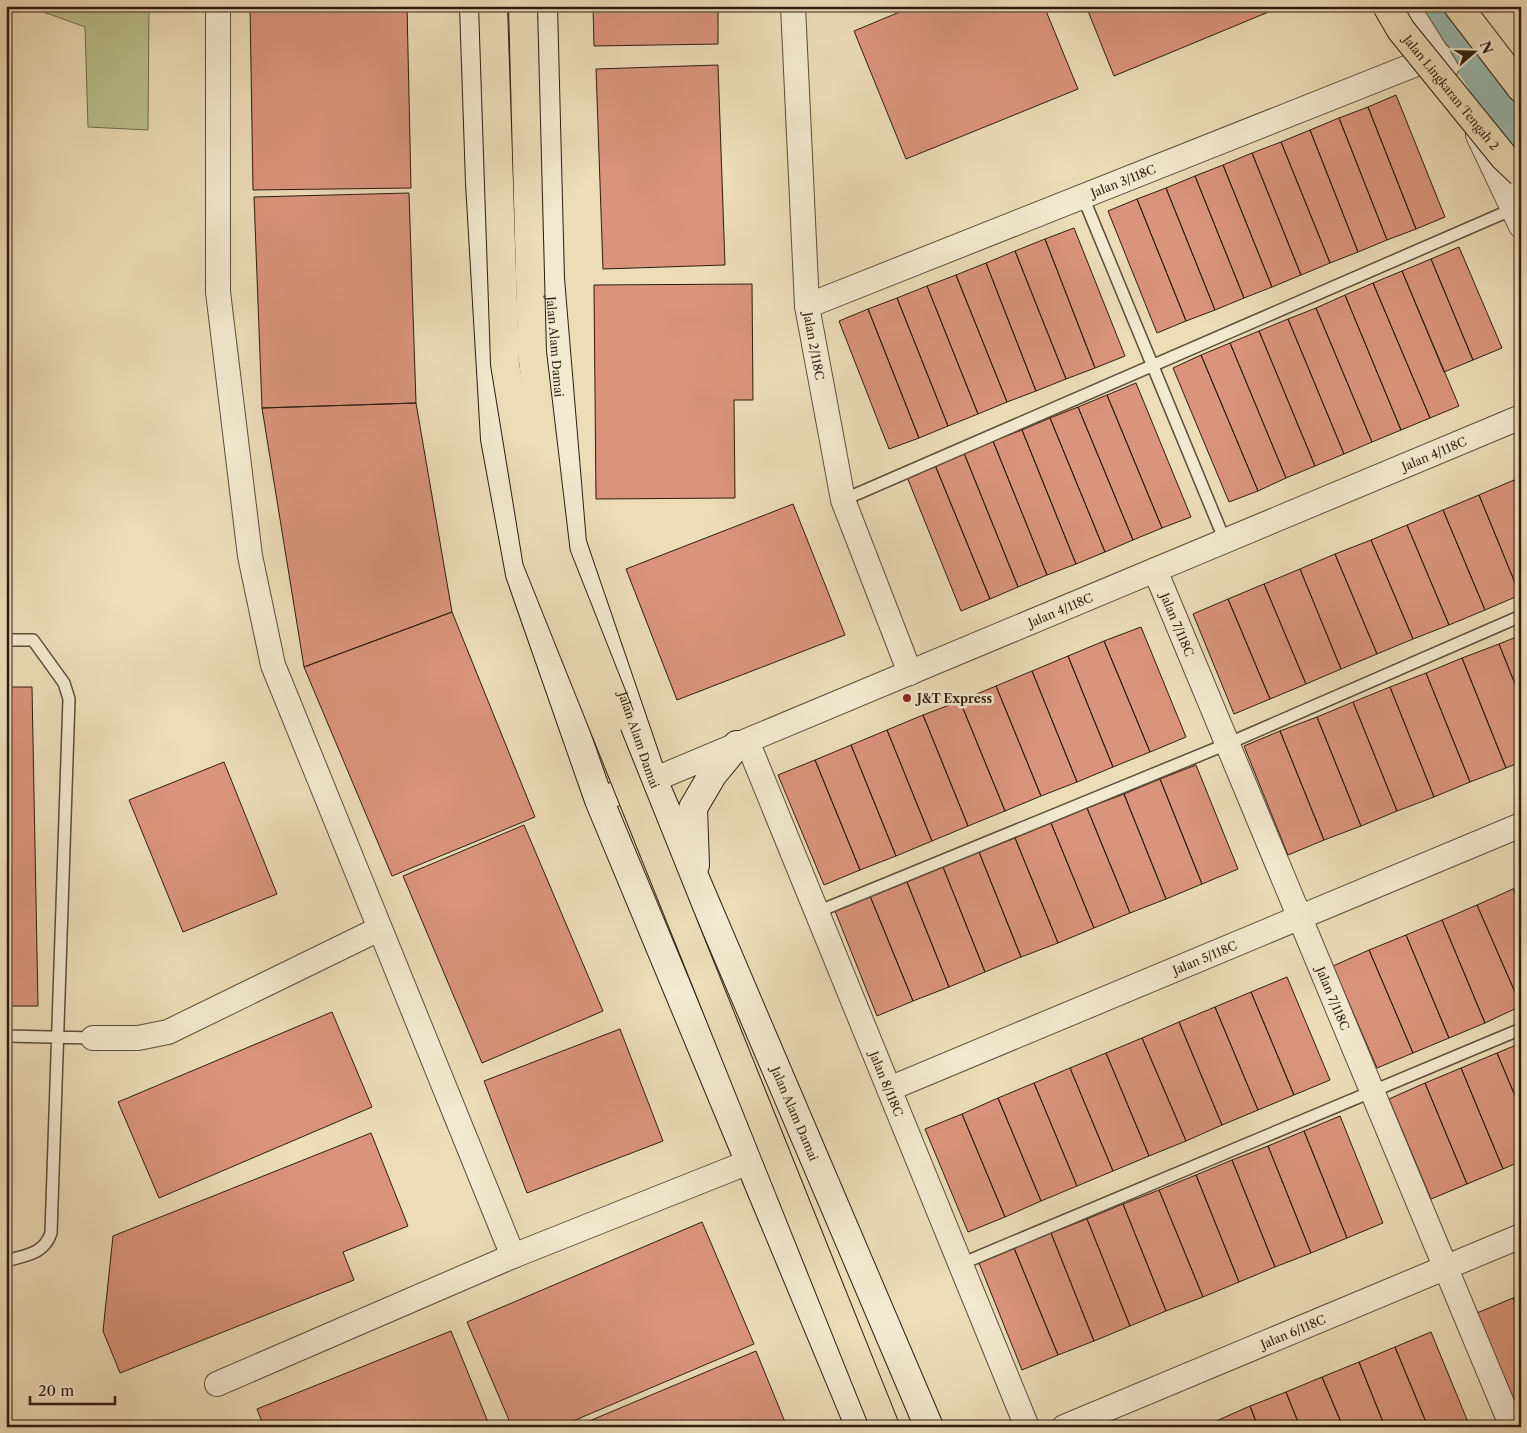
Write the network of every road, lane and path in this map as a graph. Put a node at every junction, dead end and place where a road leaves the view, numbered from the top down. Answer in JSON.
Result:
{"nodes":[{"id":1,"x":218,"y":6,"type":"edge"},
{"id":2,"x":474,"y":6,"type":"edge"},
{"id":3,"x":493,"y":6,"type":"edge"},
{"id":4,"x":523,"y":6,"type":"edge"},
{"id":5,"x":544,"y":6,"type":"edge"},
{"id":6,"x":793,"y":6,"type":"edge"},
{"id":7,"x":1387,"y":6,"type":"edge"},
{"id":8,"x":1407,"y":6,"type":"edge"},
{"id":9,"x":1458,"y":6,"type":"edge"},
{"id":10,"x":1439,"y":55,"type":"junction"},
{"id":11,"x":1521,"y":88,"type":"edge"},
{"id":12,"x":1521,"y":174,"type":"edge"},
{"id":13,"x":1082,"y":197,"type":"junction"},
{"id":14,"x":1517,"y":217,"type":"edge"},
{"id":15,"x":808,"y":306,"type":"junction"},
{"id":16,"x":1152,"y":366,"type":"junction"},
{"id":17,"x":1521,"y":417,"type":"edge"},
{"id":18,"x":843,"y":500,"type":"junction"},
{"id":19,"x":1226,"y":541,"type":"junction"},
{"id":20,"x":1155,"y":570,"type":"junction"},
{"id":21,"x":1521,"y":616,"type":"edge"},
{"id":22,"x":6,"y":640,"type":"edge"},
{"id":23,"x":910,"y":673,"type":"junction"},
{"id":24,"x":742,"y":743,"type":"junction"},
{"id":25,"x":1227,"y":744,"type":"junction"},
{"id":26,"x":653,"y":780,"type":"junction"},
{"id":27,"x":599,"y":800,"type":"junction"},
{"id":28,"x":1521,"y":825,"type":"edge"},
{"id":29,"x":695,"y":881,"type":"junction"},
{"id":30,"x":817,"y":912,"type":"junction"},
{"id":31,"x":1300,"y":917,"type":"junction"},
{"id":32,"x":379,"y":929,"type":"junction"},
{"id":33,"x":1521,"y":1029,"type":"edge"},
{"id":34,"x":6,"y":1036,"type":"edge"},
{"id":35,"x":58,"y":1038,"type":"junction"},
{"id":36,"x":93,"y":1038,"type":"joint"},
{"id":37,"x":889,"y":1089,"type":"junction"},
{"id":38,"x":1372,"y":1092,"type":"junction"},
{"id":39,"x":749,"y":1162,"type":"junction"},
{"id":40,"x":1521,"y":1236,"type":"edge"},
{"id":41,"x":513,"y":1256,"type":"junction"},
{"id":42,"x":6,"y":1261,"type":"edge"},
{"id":43,"x":961,"y":1264,"type":"junction"},
{"id":44,"x":1446,"y":1268,"type":"junction"},
{"id":45,"x":217,"y":1384,"type":"dead end"},
{"id":46,"x":860,"y":1427,"type":"edge"},
{"id":47,"x":885,"y":1427,"type":"edge"},
{"id":48,"x":899,"y":1427,"type":"edge"},
{"id":49,"x":929,"y":1427,"type":"edge"},
{"id":50,"x":1027,"y":1427,"type":"edge"},
{"id":51,"x":1064,"y":1427,"type":"edge"},
{"id":52,"x":1512,"y":1427,"type":"edge"}],
"edges":[{"from":1,"to":32,"type":"street"},
{"from":2,"to":27,"type":"main road"},
{"from":3,"to":47,"type":"highway","bridge":true},
{"from":4,"to":48,"type":"highway","bridge":true},
{"from":5,"to":26,"type":"main road","name":"Jalan Alam Damai"},
{"from":6,"to":15,"type":"street","name":"Jalan 2/118C"},
{"from":7,"to":12,"type":"highway","name":"Jalan Lingkaran Tengah 2","bridge":true},
{"from":8,"to":10,"type":"street"},
{"from":9,"to":11,"type":"highway"},
{"from":10,"to":13,"type":"street","name":"Jalan 3/118C"},
{"from":10,"to":14,"type":"street"},
{"from":13,"to":15,"type":"street","name":"Jalan 3/118C"},
{"from":13,"to":16,"type":"lane"},
{"from":14,"to":16,"type":"lane"},
{"from":15,"to":18,"type":"street","name":"Jalan 2/118C"},
{"from":16,"to":18,"type":"lane"},
{"from":16,"to":19,"type":"lane"},
{"from":17,"to":19,"type":"street","name":"Jalan 4/118C"},
{"from":18,"to":23,"type":"street","name":"Jalan 2/118C"},
{"from":19,"to":20,"type":"street","name":"Jalan 4/118C"},
{"from":20,"to":23,"type":"street","name":"Jalan 4/118C"},
{"from":20,"to":25,"type":"street","name":"Jalan 7/118C"},
{"from":21,"to":25,"type":"lane"},
{"from":22,"to":35,"type":"lane"},
{"from":23,"to":24,"type":"street","name":"Jalan 4/118C"},
{"from":24,"to":26,"type":"street","name":"Jalan 4/118C"},
{"from":24,"to":29,"type":"main road"},
{"from":24,"to":30,"type":"street","name":"Jalan 8/118C"},
{"from":25,"to":30,"type":"lane"},
{"from":25,"to":31,"type":"street","name":"Jalan 7/118C"},
{"from":26,"to":27,"type":"street","name":"Jalan 4/118C"},
{"from":26,"to":29,"type":"main road","name":"Jalan Alam Damai"},
{"from":27,"to":39,"type":"main road"},
{"from":28,"to":31,"type":"street","name":"Jalan 5/118C"},
{"from":29,"to":49,"type":"main road","name":"Jalan Alam Damai"},
{"from":30,"to":37,"type":"street","name":"Jalan 8/118C"},
{"from":31,"to":37,"type":"street","name":"Jalan 5/118C"},
{"from":31,"to":38,"type":"street","name":"Jalan 7/118C"},
{"from":32,"to":36,"type":"street"},
{"from":32,"to":41,"type":"street"},
{"from":33,"to":38,"type":"lane"},
{"from":34,"to":35,"type":"lane"},
{"from":35,"to":36,"type":"lane"},
{"from":35,"to":42,"type":"lane"},
{"from":37,"to":43,"type":"street","name":"Jalan 8/118C"},
{"from":38,"to":43,"type":"lane"},
{"from":38,"to":44,"type":"street","name":"Jalan 7/118C"},
{"from":39,"to":41,"type":"street"},
{"from":39,"to":46,"type":"main road"},
{"from":40,"to":44,"type":"street","name":"Jalan 6/118C"},
{"from":41,"to":45,"type":"street"},
{"from":43,"to":50,"type":"street","name":"Jalan 8/118C"},
{"from":44,"to":51,"type":"street","name":"Jalan 6/118C"},
{"from":44,"to":52,"type":"street","name":"Jalan 7/118C"}]}
